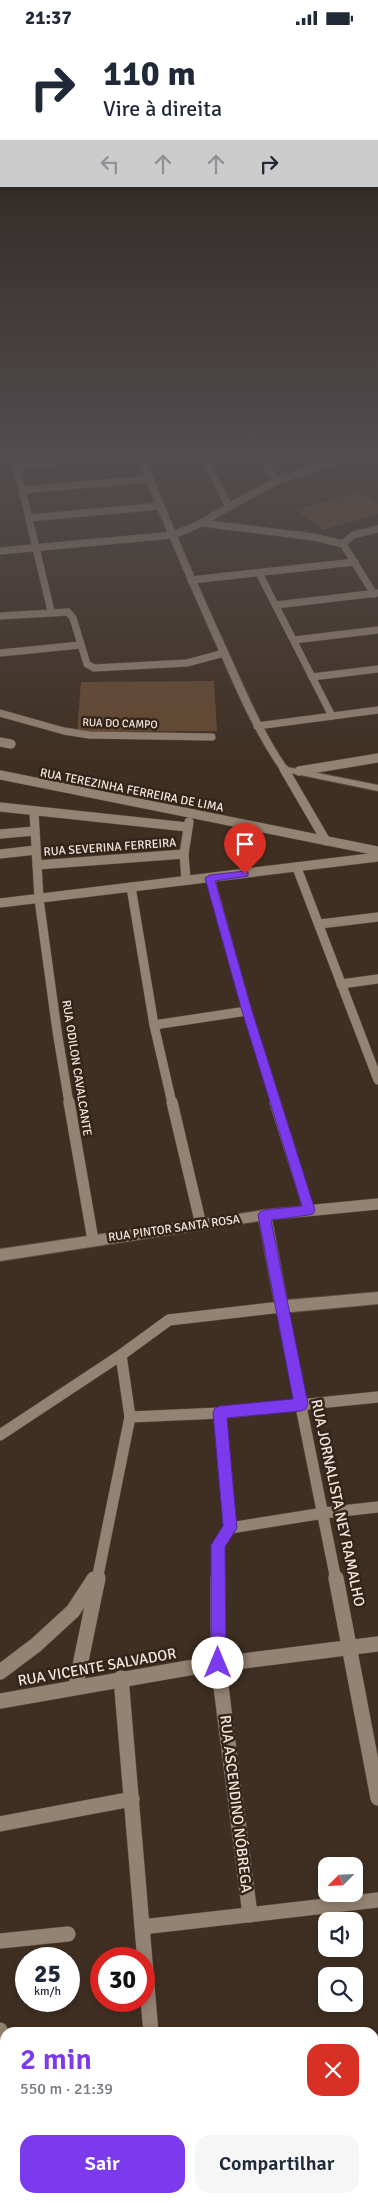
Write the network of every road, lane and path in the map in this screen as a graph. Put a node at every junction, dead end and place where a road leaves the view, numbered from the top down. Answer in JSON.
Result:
{"nodes":[{"id":1,"x":41,"y":561,"type":"edge"},
{"id":2,"x":184,"y":561,"type":"edge"},
{"id":3,"x":355,"y":563,"type":"joint"},
{"id":4,"x":259,"y":573,"type":"junction"},
{"id":5,"x":191,"y":580,"type":"junction"},
{"id":6,"x":376,"y":594,"type":"edge"},
{"id":7,"x":276,"y":605,"type":"junction"},
{"id":8,"x":51,"y":611,"type":"junction"},
{"id":9,"x":0,"y":616,"type":"edge"},
{"id":10,"x":378,"y":630,"type":"edge"},
{"id":11,"x":294,"y":640,"type":"junction"},
{"id":12,"x":80,"y":645,"type":"junction"},
{"id":13,"x":0,"y":653,"type":"edge"},
{"id":14,"x":224,"y":653,"type":"junction"},
{"id":15,"x":378,"y":669,"type":"edge"},
{"id":16,"x":312,"y":677,"type":"junction"},
{"id":17,"x":378,"y":710,"type":"edge"},
{"id":18,"x":0,"y":713,"type":"edge"},
{"id":19,"x":332,"y":716,"type":"junction"},
{"id":20,"x":257,"y":725,"type":"junction"},
{"id":21,"x":212,"y":737,"type":"dead end"},
{"id":22,"x":0,"y":742,"type":"edge"},
{"id":23,"x":11,"y":744,"type":"dead end"},
{"id":24,"x":378,"y":758,"type":"edge"},
{"id":25,"x":284,"y":769,"type":"junction"},
{"id":26,"x":299,"y":771,"type":"junction"},
{"id":27,"x":0,"y":775,"type":"edge"},
{"id":28,"x":378,"y":788,"type":"edge"},
{"id":29,"x":0,"y":807,"type":"edge"},
{"id":30,"x":34,"y":812,"type":"junction"},
{"id":31,"x":191,"y":814,"type":"junction"},
{"id":32,"x":187,"y":827,"type":"junction"},
{"id":33,"x":35,"y":831,"type":"junction"},
{"id":34,"x":0,"y":834,"type":"edge"},
{"id":35,"x":326,"y":841,"type":"junction"},
{"id":36,"x":36,"y":850,"type":"junction"},
{"id":37,"x":378,"y":851,"type":"edge"},
{"id":38,"x":0,"y":854,"type":"edge"},
{"id":39,"x":184,"y":854,"type":"junction"},
{"id":40,"x":378,"y":857,"type":"edge"},
{"id":41,"x":37,"y":865,"type":"junction"},
{"id":42,"x":297,"y":867,"type":"junction"},
{"id":43,"x":210,"y":878,"type":"junction"},
{"id":44,"x":186,"y":880,"type":"junction"},
{"id":45,"x":130,"y":887,"type":"junction"},
{"id":46,"x":39,"y":899,"type":"junction"},
{"id":47,"x":0,"y":903,"type":"edge"},
{"id":48,"x":378,"y":917,"type":"edge"},
{"id":49,"x":320,"y":924,"type":"junction"},
{"id":50,"x":378,"y":979,"type":"edge"},
{"id":51,"x":341,"y":984,"type":"junction"},
{"id":52,"x":247,"y":1011,"type":"junction"},
{"id":53,"x":154,"y":1025,"type":"junction"},
{"id":54,"x":378,"y":1048,"type":"edge"},
{"id":55,"x":367,"y":1049,"type":"junction"},
{"id":56,"x":378,"y":1081,"type":"edge"},
{"id":57,"x":378,"y":1204,"type":"edge"},
{"id":58,"x":309,"y":1210,"type":"junction"},
{"id":59,"x":264,"y":1215,"type":"junction"},
{"id":60,"x":201,"y":1225,"type":"junction"},
{"id":61,"x":93,"y":1240,"type":"junction"},
{"id":62,"x":0,"y":1255,"type":"edge"},
{"id":63,"x":378,"y":1298,"type":"edge"},
{"id":64,"x":280,"y":1307,"type":"junction"},
{"id":65,"x":121,"y":1355,"type":"junction"},
{"id":66,"x":378,"y":1397,"type":"edge"},
{"id":67,"x":301,"y":1404,"type":"junction"},
{"id":68,"x":220,"y":1413,"type":"junction"},
{"id":69,"x":130,"y":1417,"type":"junction"},
{"id":70,"x":0,"y":1435,"type":"edge"},
{"id":71,"x":378,"y":1507,"type":"edge"},
{"id":72,"x":324,"y":1513,"type":"junction"},
{"id":73,"x":230,"y":1528,"type":"junction"},
{"id":74,"x":98,"y":1574,"type":"junction"},
{"id":75,"x":378,"y":1644,"type":"edge"},
{"id":76,"x":350,"y":1647,"type":"junction"},
{"id":77,"x":218,"y":1663,"type":"junction"},
{"id":78,"x":0,"y":1672,"type":"edge"},
{"id":79,"x":121,"y":1678,"type":"junction"},
{"id":80,"x":76,"y":1685,"type":"junction"},
{"id":81,"x":0,"y":1701,"type":"edge"},
{"id":82,"x":378,"y":1798,"type":"edge"},
{"id":83,"x":132,"y":1799,"type":"junction"},
{"id":84,"x":0,"y":1824,"type":"edge"},
{"id":85,"x":378,"y":1900,"type":"edge"},
{"id":86,"x":250,"y":1915,"type":"junction"},
{"id":87,"x":142,"y":1927,"type":"junction"},
{"id":88,"x":68,"y":1934,"type":"dead end"},
{"id":89,"x":0,"y":1941,"type":"edge"},
{"id":90,"x":150,"y":2027,"type":"edge"}],
"edges":[{"from":1,"to":8,"type":"street"},
{"from":2,"to":5,"type":"street"},
{"from":3,"to":4,"type":"street"},
{"from":3,"to":6,"type":"street"},
{"from":4,"to":5,"type":"street"},
{"from":4,"to":7,"type":"street"},
{"from":5,"to":14,"type":"street"},
{"from":6,"to":7,"type":"street"},
{"from":7,"to":11,"type":"street"},
{"from":8,"to":9,"type":"street"},
{"from":8,"to":12,"type":"street"},
{"from":10,"to":11,"type":"street"},
{"from":11,"to":16,"type":"street"},
{"from":12,"to":13,"type":"street"},
{"from":12,"to":14,"type":"street"},
{"from":14,"to":20,"type":"street"},
{"from":15,"to":16,"type":"street"},
{"from":16,"to":19,"type":"street"},
{"from":17,"to":19,"type":"street"},
{"from":18,"to":21,"type":"street","name":"RUA DO CAMPO"},
{"from":19,"to":20,"type":"street"},
{"from":20,"to":25,"type":"street"},
{"from":22,"to":23,"type":"street"},
{"from":24,"to":26,"type":"street"},
{"from":25,"to":26,"type":"street"},
{"from":25,"to":35,"type":"street"},
{"from":26,"to":28,"type":"street"},
{"from":27,"to":31,"type":"street","name":"RUA TEREZINHA FERREIRA DE LIMA"},
{"from":29,"to":30,"type":"street","name":"RUA TEREZINHA FERREIRA DE LIMA"},
{"from":30,"to":32,"type":"street","name":"RUA TEREZINHA FERREIRA DE LIMA"},
{"from":30,"to":33,"type":"street","name":"RUA ODILON CAVALCANTE"},
{"from":31,"to":32,"type":"street"},
{"from":31,"to":35,"type":"street","name":"RUA TEREZINHA FERREIRA DE LIMA"},
{"from":32,"to":39,"type":"street"},
{"from":33,"to":34,"type":"street"},
{"from":33,"to":36,"type":"street","name":"RUA ODILON CAVALCANTE"},
{"from":35,"to":37,"type":"street","name":"RUA TEREZINHA FERREIRA DE LIMA"},
{"from":36,"to":38,"type":"street","name":"RUA SEVERINA FERREIRA"},
{"from":36,"to":41,"type":"street","name":"RUA ODILON CAVALCANTE"},
{"from":39,"to":41,"type":"street","name":"RUA SEVERINA FERREIRA"},
{"from":39,"to":44,"type":"street"},
{"from":40,"to":42,"type":"street"},
{"from":41,"to":46,"type":"street","name":"RUA ODILON CAVALCANTE"},
{"from":42,"to":43,"type":"street"},
{"from":42,"to":49,"type":"street"},
{"from":43,"to":44,"type":"street"},
{"from":43,"to":52,"type":"street"},
{"from":44,"to":45,"type":"street"},
{"from":45,"to":46,"type":"street"},
{"from":45,"to":53,"type":"street"},
{"from":46,"to":47,"type":"street"},
{"from":46,"to":61,"type":"street","name":"RUA ODILON CAVALCANTE"},
{"from":48,"to":49,"type":"street"},
{"from":49,"to":51,"type":"street"},
{"from":50,"to":51,"type":"street"},
{"from":51,"to":55,"type":"street"},
{"from":52,"to":53,"type":"street"},
{"from":52,"to":58,"type":"street"},
{"from":53,"to":60,"type":"street"},
{"from":54,"to":55,"type":"street"},
{"from":55,"to":56,"type":"street"},
{"from":57,"to":58,"type":"street","name":"RUA PINTOR SANTA ROSA"},
{"from":58,"to":59,"type":"street","name":"RUA PINTOR SANTA ROSA"},
{"from":59,"to":60,"type":"street","name":"RUA PINTOR SANTA ROSA"},
{"from":59,"to":64,"type":"street","name":"RUA JORNALISTA NEY RAMALHO"},
{"from":60,"to":61,"type":"street","name":"RUA PINTOR SANTA ROSA"},
{"from":61,"to":62,"type":"street","name":"RUA PINTOR SANTA ROSA"},
{"from":63,"to":64,"type":"street"},
{"from":64,"to":65,"type":"street"},
{"from":64,"to":67,"type":"street","name":"RUA JORNALISTA NEY RAMALHO"},
{"from":65,"to":69,"type":"street"},
{"from":65,"to":70,"type":"street"},
{"from":66,"to":67,"type":"street"},
{"from":67,"to":68,"type":"street"},
{"from":67,"to":72,"type":"street","name":"RUA JORNALISTA NEY RAMALHO"},
{"from":68,"to":69,"type":"street"},
{"from":68,"to":73,"type":"street"},
{"from":69,"to":74,"type":"street"},
{"from":71,"to":72,"type":"street"},
{"from":72,"to":73,"type":"street"},
{"from":72,"to":76,"type":"street","name":"RUA JORNALISTA NEY RAMALHO"},
{"from":73,"to":77,"type":"street","name":"RUA ASCENDINO NÓBREGA"},
{"from":74,"to":78,"type":"street"},
{"from":74,"to":80,"type":"street"},
{"from":75,"to":76,"type":"street","name":"RUA VICENTE SALVADOR"},
{"from":76,"to":77,"type":"street","name":"RUA VICENTE SALVADOR"},
{"from":76,"to":82,"type":"street","name":"RUA JORNALISTA NEY RAMALHO"},
{"from":77,"to":79,"type":"street","name":"RUA VICENTE SALVADOR"},
{"from":77,"to":86,"type":"street","name":"RUA ASCENDINO NÓBREGA"},
{"from":79,"to":80,"type":"street","name":"RUA VICENTE SALVADOR"},
{"from":79,"to":83,"type":"street"},
{"from":80,"to":81,"type":"street","name":"RUA VICENTE SALVADOR"},
{"from":83,"to":84,"type":"street"},
{"from":83,"to":87,"type":"street"},
{"from":85,"to":86,"type":"street"},
{"from":86,"to":87,"type":"street"},
{"from":87,"to":90,"type":"street"},
{"from":88,"to":89,"type":"street"}]}
